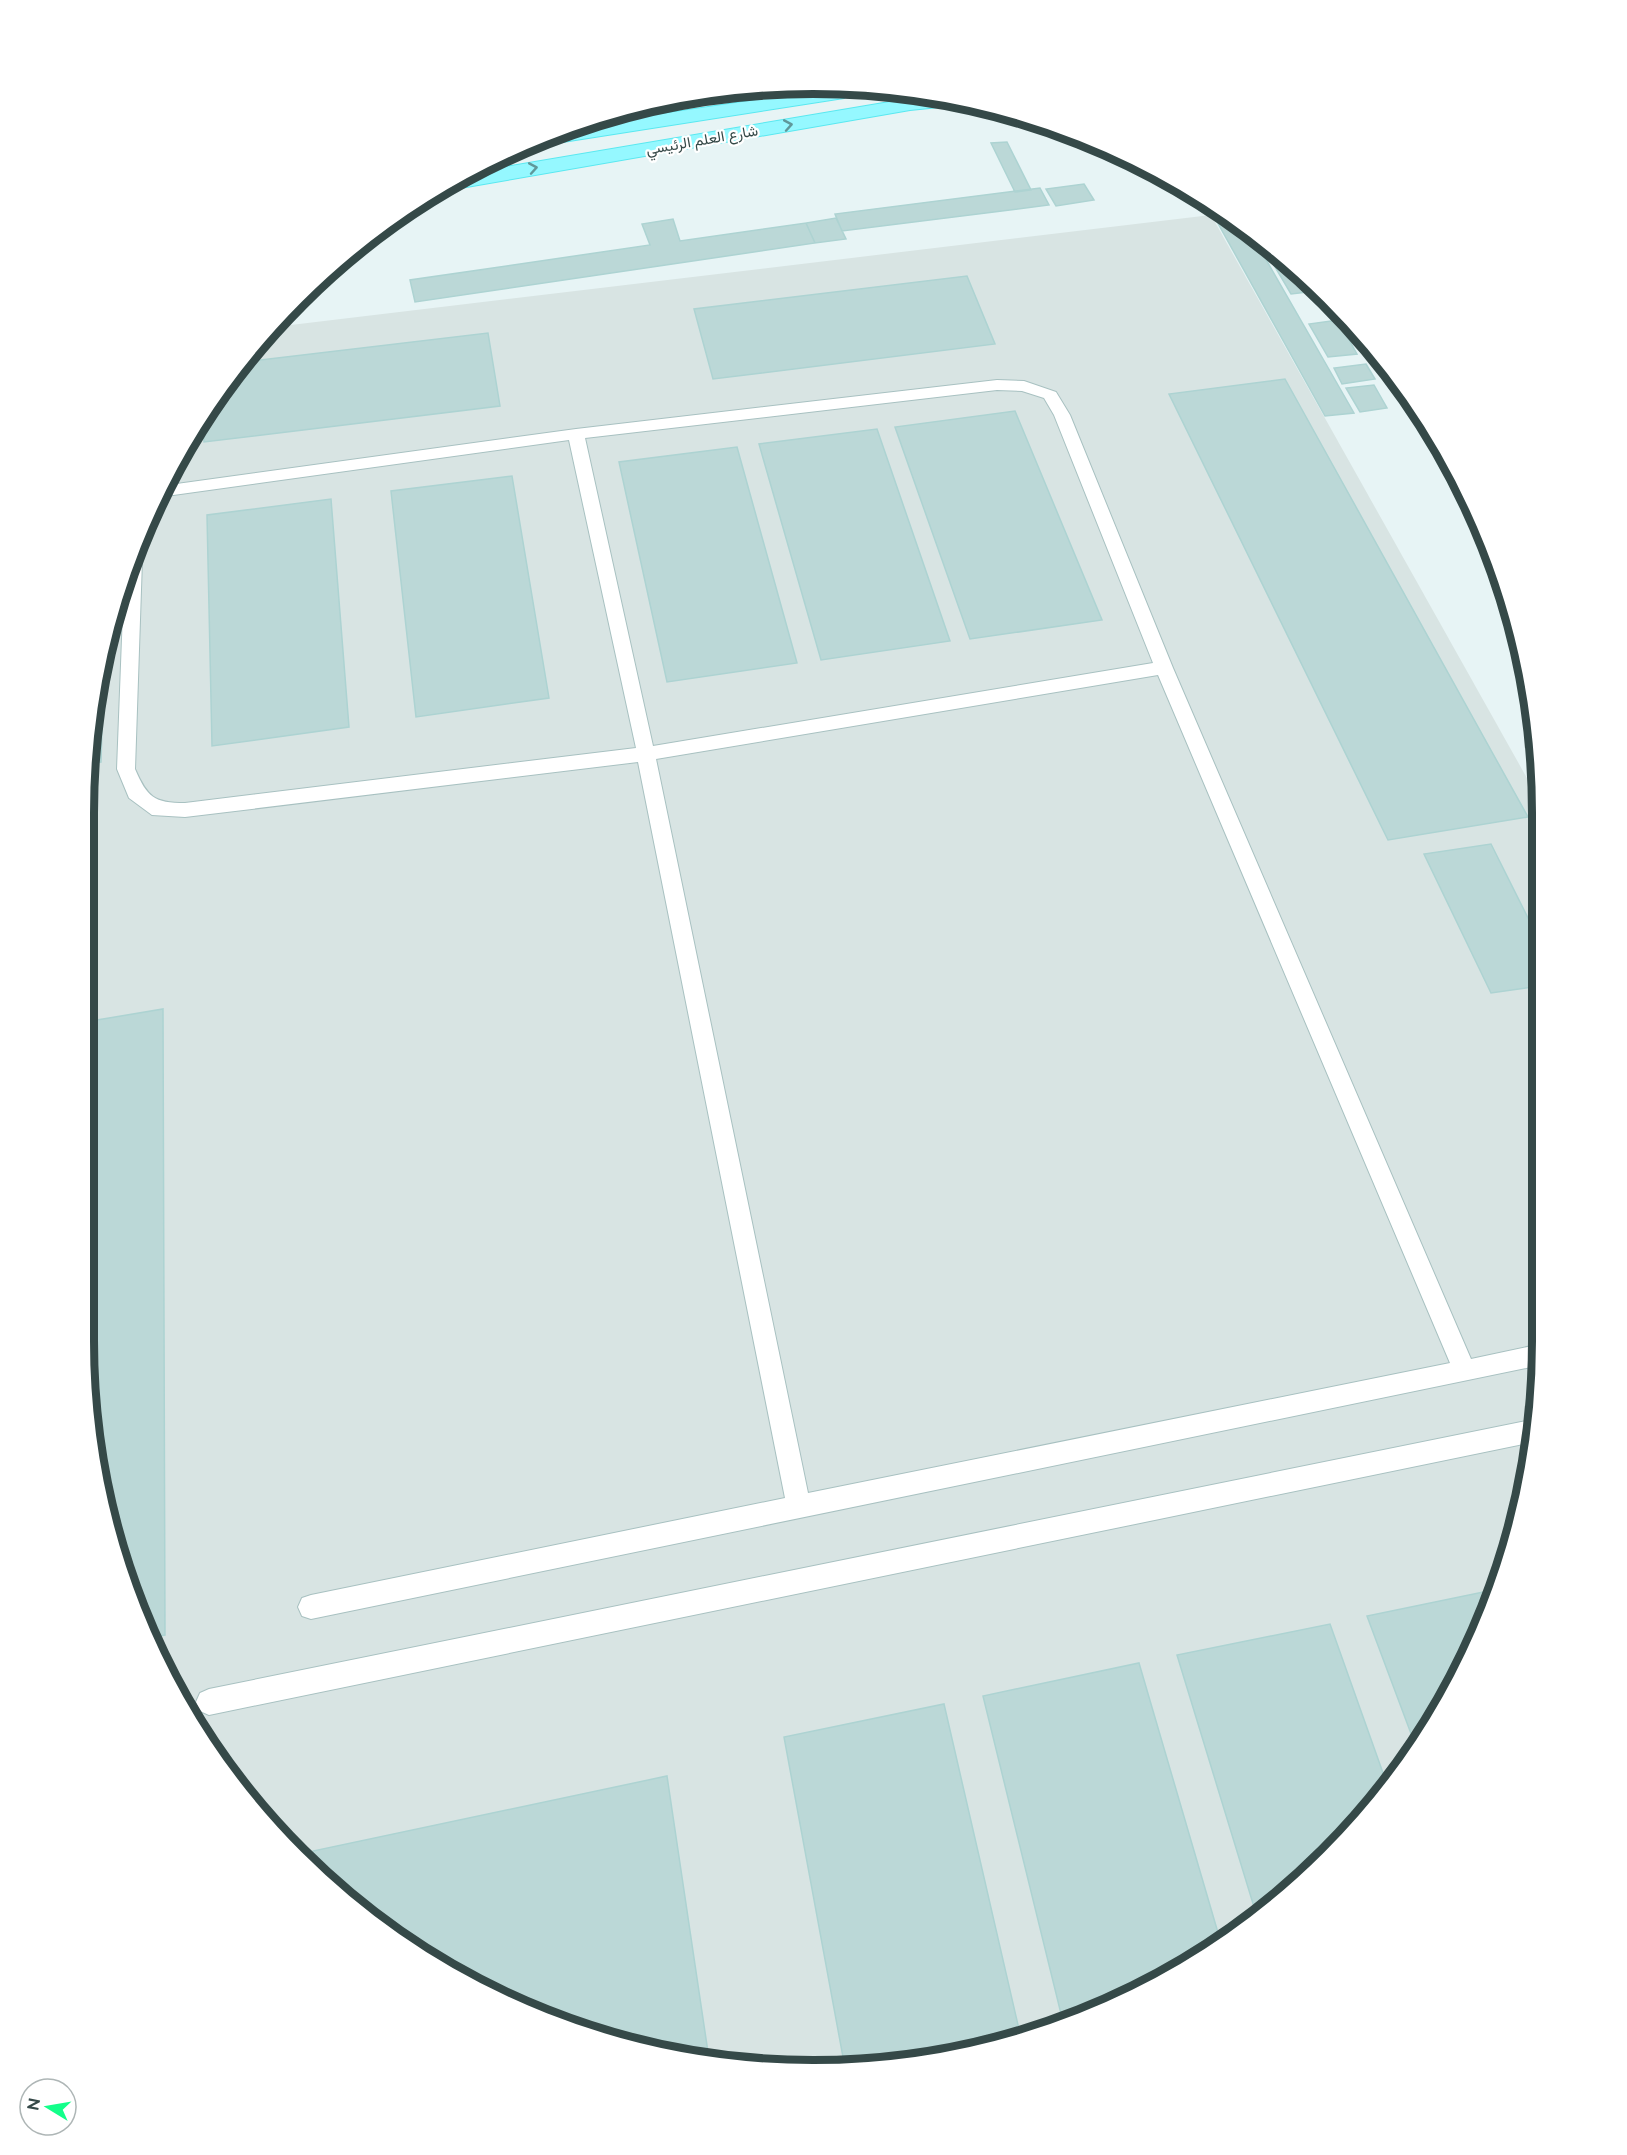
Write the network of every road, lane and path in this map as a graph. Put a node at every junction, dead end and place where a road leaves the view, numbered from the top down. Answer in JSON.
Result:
{"nodes":[{"id":1,"x":834,"y":95,"type":"edge"},
{"id":2,"x":892,"y":99,"type":"edge"},
{"id":3,"x":587,"y":132,"type":"edge"},
{"id":4,"x":479,"y":177,"type":"edge"},
{"id":5,"x":576,"y":434,"type":"junction"},
{"id":6,"x":172,"y":490,"type":"edge"},
{"id":7,"x":132,"y":585,"type":"edge"},
{"id":8,"x":1164,"y":668,"type":"junction"},
{"id":9,"x":646,"y":754,"type":"junction"},
{"id":10,"x":1532,"y":1357,"type":"edge"},
{"id":11,"x":1465,"y":1371,"type":"junction"},
{"id":12,"x":1526,"y":1432,"type":"edge"},
{"id":13,"x":799,"y":1507,"type":"junction"},
{"id":14,"x":311,"y":1607,"type":"dead end"},
{"id":15,"x":209,"y":1702,"type":"dead end"}],
"edges":[{"from":1,"to":3,"type":"main road","name":"شارع العلم الرئيسي"},
{"from":4,"to":2,"type":"main road","name":"شارع العلم الرئيسي","one_way":true},
{"from":5,"to":6,"type":"lane"},
{"from":5,"to":8,"type":"lane"},
{"from":5,"to":9,"type":"lane"},
{"from":7,"to":9,"type":"lane"},
{"from":8,"to":9,"type":"lane"},
{"from":8,"to":11,"type":"lane"},
{"from":9,"to":13,"type":"lane"},
{"from":10,"to":11,"type":"lane"},
{"from":11,"to":13,"type":"lane"},
{"from":12,"to":15,"type":"lane"},
{"from":13,"to":14,"type":"lane"}]}
